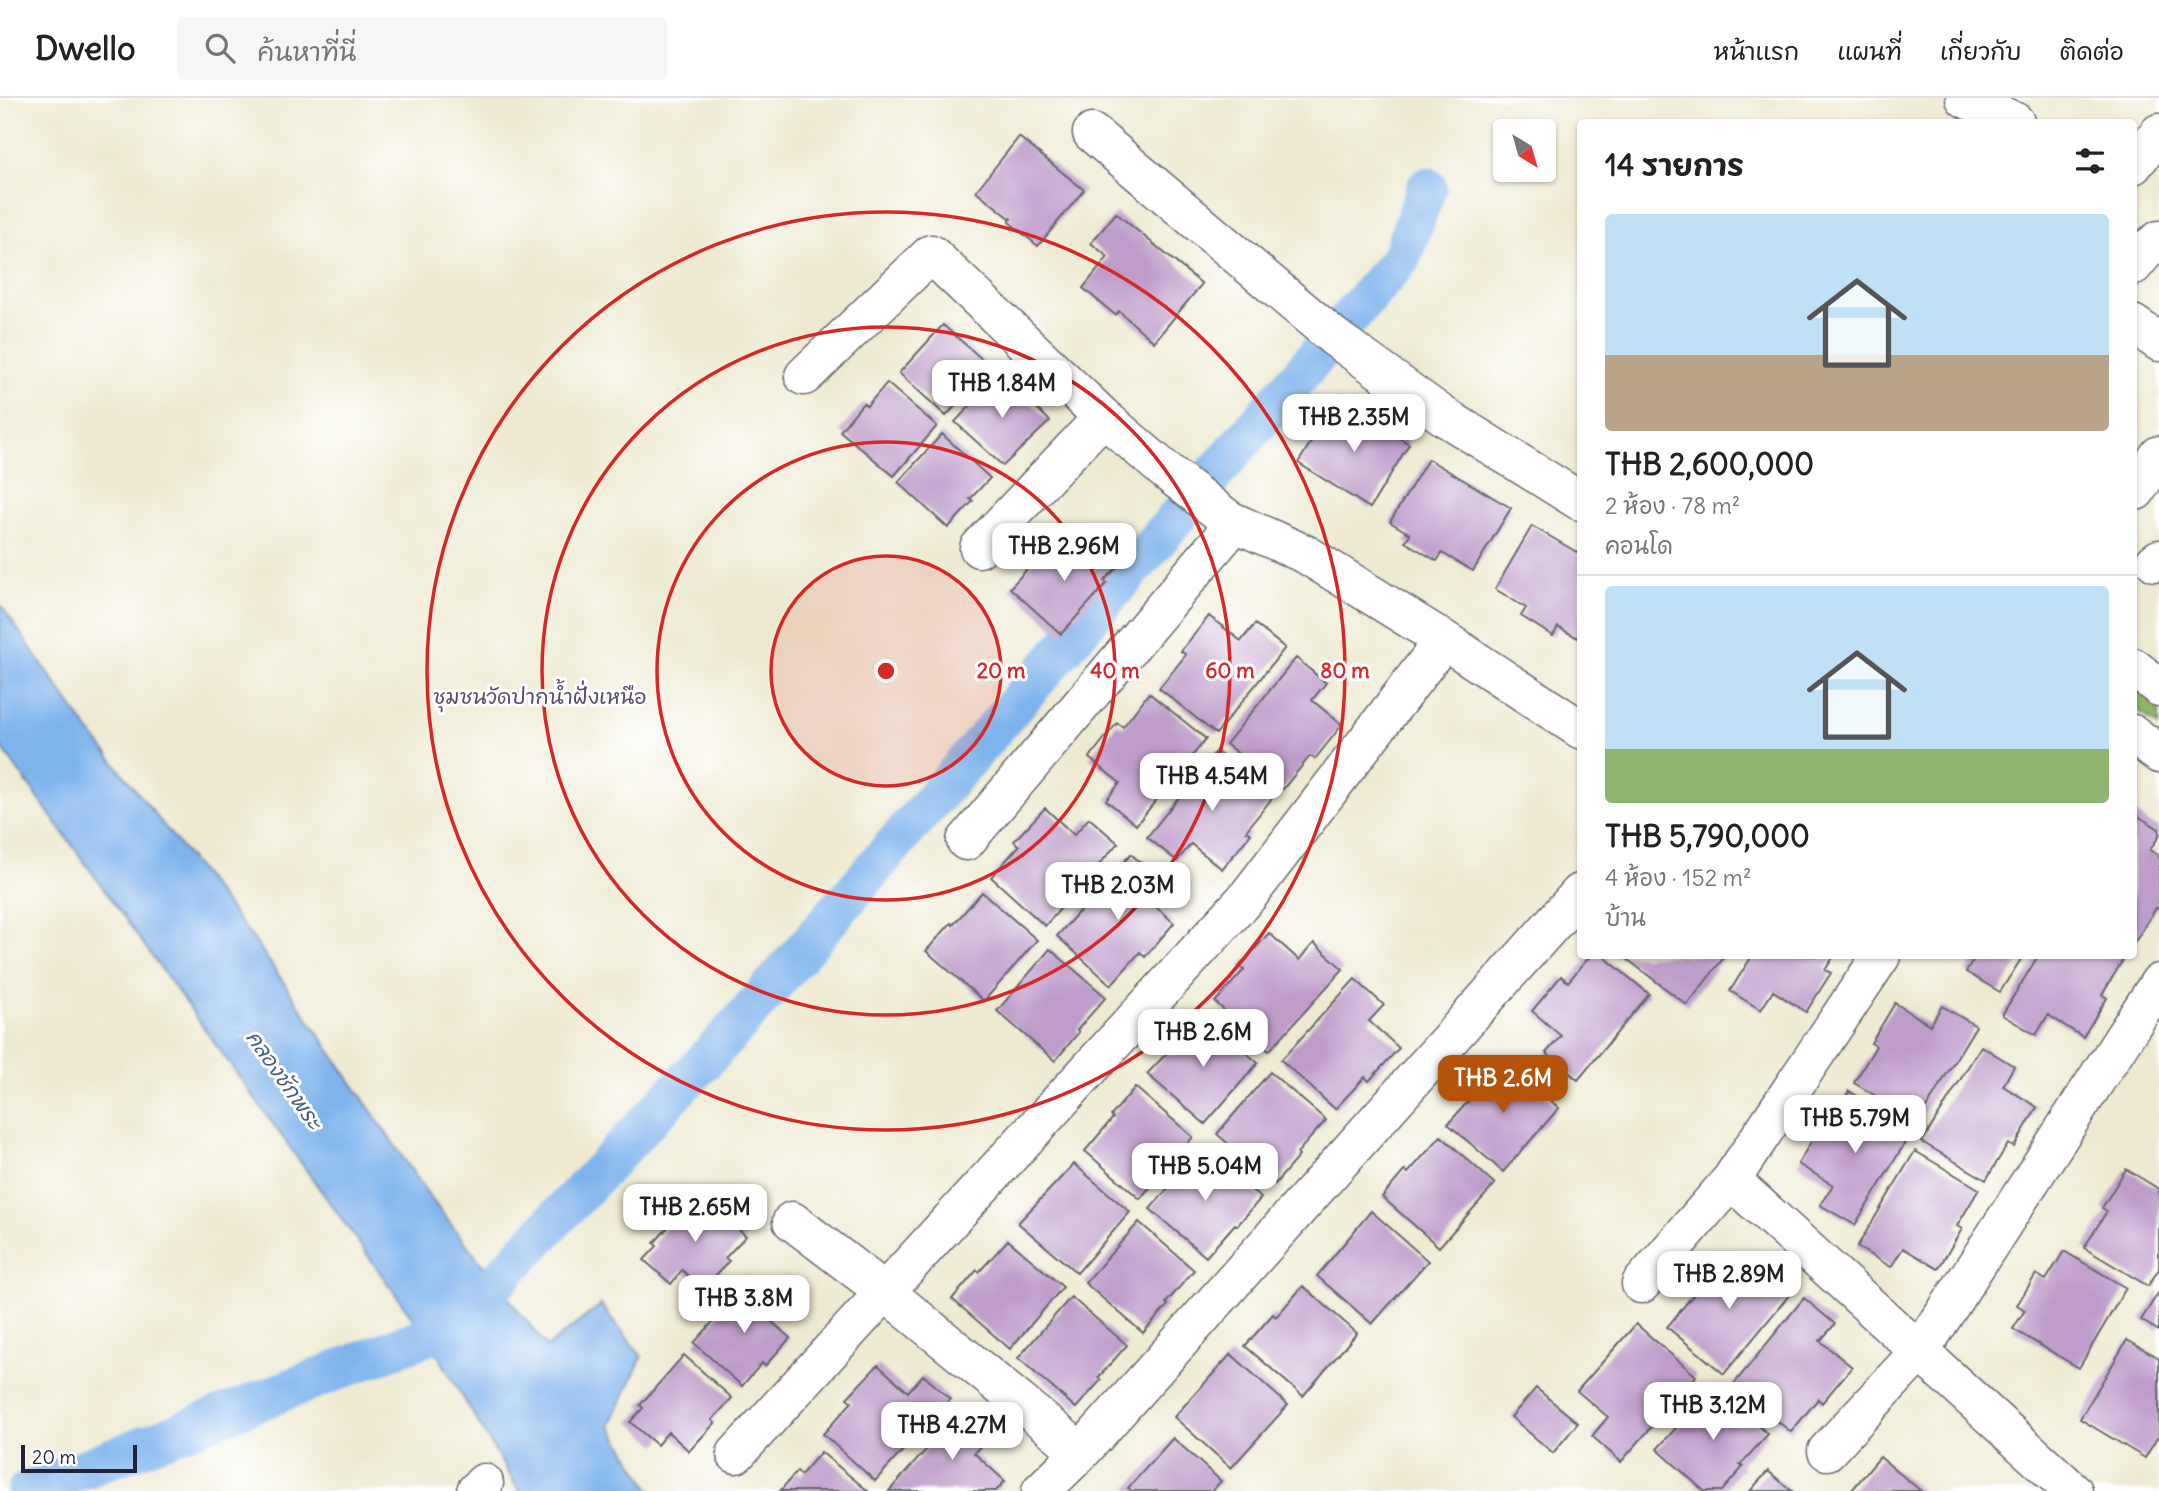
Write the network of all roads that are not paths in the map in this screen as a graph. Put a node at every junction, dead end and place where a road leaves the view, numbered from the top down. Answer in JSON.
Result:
{"nodes":[{"id":1,"x":1965,"y":98,"type":"edge"},
{"id":2,"x":2009,"y":119,"type":"edge"},
{"id":3,"x":1092,"y":133,"type":"dead end"},
{"id":4,"x":2159,"y":133,"type":"edge"},
{"id":5,"x":2137,"y":160,"type":"edge"},
{"id":6,"x":2159,"y":240,"type":"edge"},
{"id":7,"x":2137,"y":261,"type":"edge"},
{"id":8,"x":2137,"y":327,"type":"edge"},
{"id":9,"x":2159,"y":342,"type":"edge"},
{"id":10,"x":804,"y":376,"type":"dead end"},
{"id":11,"x":1103,"y":417,"type":"junction"},
{"id":12,"x":2159,"y":455,"type":"edge"},
{"id":13,"x":2137,"y":489,"type":"edge"},
{"id":14,"x":1577,"y":499,"type":"edge"},
{"id":15,"x":1232,"y":521,"type":"junction"},
{"id":16,"x":979,"y":548,"type":"dead end"},
{"id":17,"x":1444,"y":640,"type":"junction"},
{"id":18,"x":2137,"y":670,"type":"edge"},
{"id":19,"x":2159,"y":687,"type":"edge"},
{"id":20,"x":1577,"y":727,"type":"edge"},
{"id":21,"x":2137,"y":737,"type":"edge"},
{"id":22,"x":2159,"y":754,"type":"edge"},
{"id":23,"x":966,"y":841,"type":"dead end"},
{"id":24,"x":1577,"y":896,"type":"edge"},
{"id":25,"x":1879,"y":959,"type":"edge"},
{"id":26,"x":2159,"y":983,"type":"edge"},
{"id":27,"x":1731,"y":1180,"type":"junction"},
{"id":28,"x":792,"y":1221,"type":"dead end"},
{"id":29,"x":1641,"y":1284,"type":"dead end"},
{"id":30,"x":884,"y":1291,"type":"junction"},
{"id":31,"x":1921,"y":1350,"type":"junction"},
{"id":32,"x":1827,"y":1451,"type":"dead end"},
{"id":33,"x":1081,"y":1452,"type":"junction"},
{"id":34,"x":736,"y":1454,"type":"dead end"},
{"id":35,"x":1041,"y":1491,"type":"edge"},
{"id":36,"x":2073,"y":1491,"type":"edge"}],
"edges":[{"from":1,"to":2,"type":"street"},
{"from":3,"to":14,"type":"street"},
{"from":4,"to":5,"type":"street"},
{"from":6,"to":7,"type":"street"},
{"from":8,"to":9,"type":"street"},
{"from":10,"to":11,"type":"street"},
{"from":11,"to":15,"type":"street"},
{"from":11,"to":16,"type":"street"},
{"from":12,"to":13,"type":"street"},
{"from":15,"to":17,"type":"street"},
{"from":15,"to":23,"type":"street"},
{"from":17,"to":20,"type":"street"},
{"from":17,"to":30,"type":"street"},
{"from":18,"to":19,"type":"street"},
{"from":21,"to":22,"type":"street"},
{"from":24,"to":33,"type":"street"},
{"from":25,"to":27,"type":"street"},
{"from":26,"to":31,"type":"street"},
{"from":27,"to":29,"type":"street"},
{"from":27,"to":31,"type":"street"},
{"from":28,"to":30,"type":"street"},
{"from":30,"to":33,"type":"street"},
{"from":30,"to":34,"type":"street"},
{"from":31,"to":32,"type":"street"},
{"from":31,"to":36,"type":"street"},
{"from":33,"to":35,"type":"street"}]}
